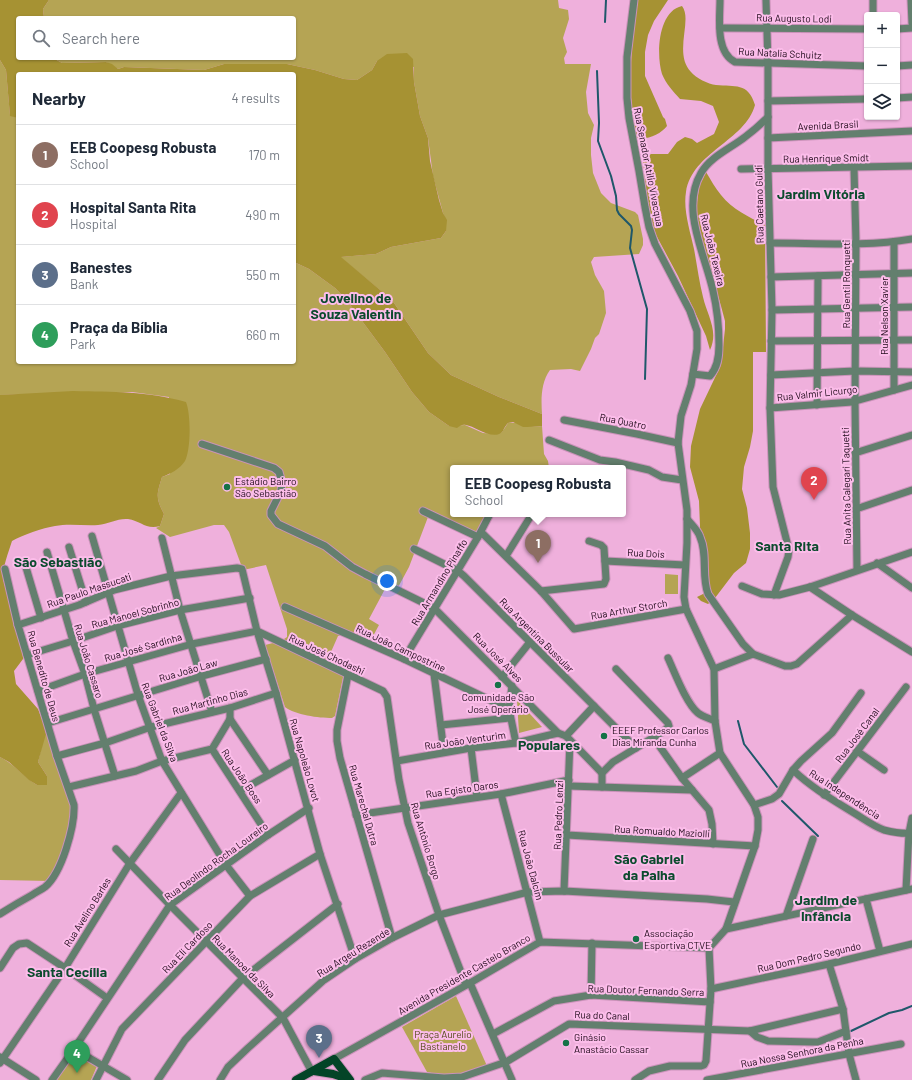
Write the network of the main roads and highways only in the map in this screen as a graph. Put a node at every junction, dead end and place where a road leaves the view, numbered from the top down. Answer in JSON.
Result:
{"nodes":[{"id":1,"x":313,"y":1072,"type":"junction"},
{"id":2,"x":296,"y":1080,"type":"edge"},
{"id":3,"x":350,"y":1080,"type":"edge"}],
"edges":[{"from":1,"to":2,"type":"main road","name":"Avenida Presidente Castelo Branco"},
{"from":1,"to":3,"type":"main road"},
{"from":1,"to":3,"type":"main road","name":"Avenida Presidente Castelo Branco"}]}
